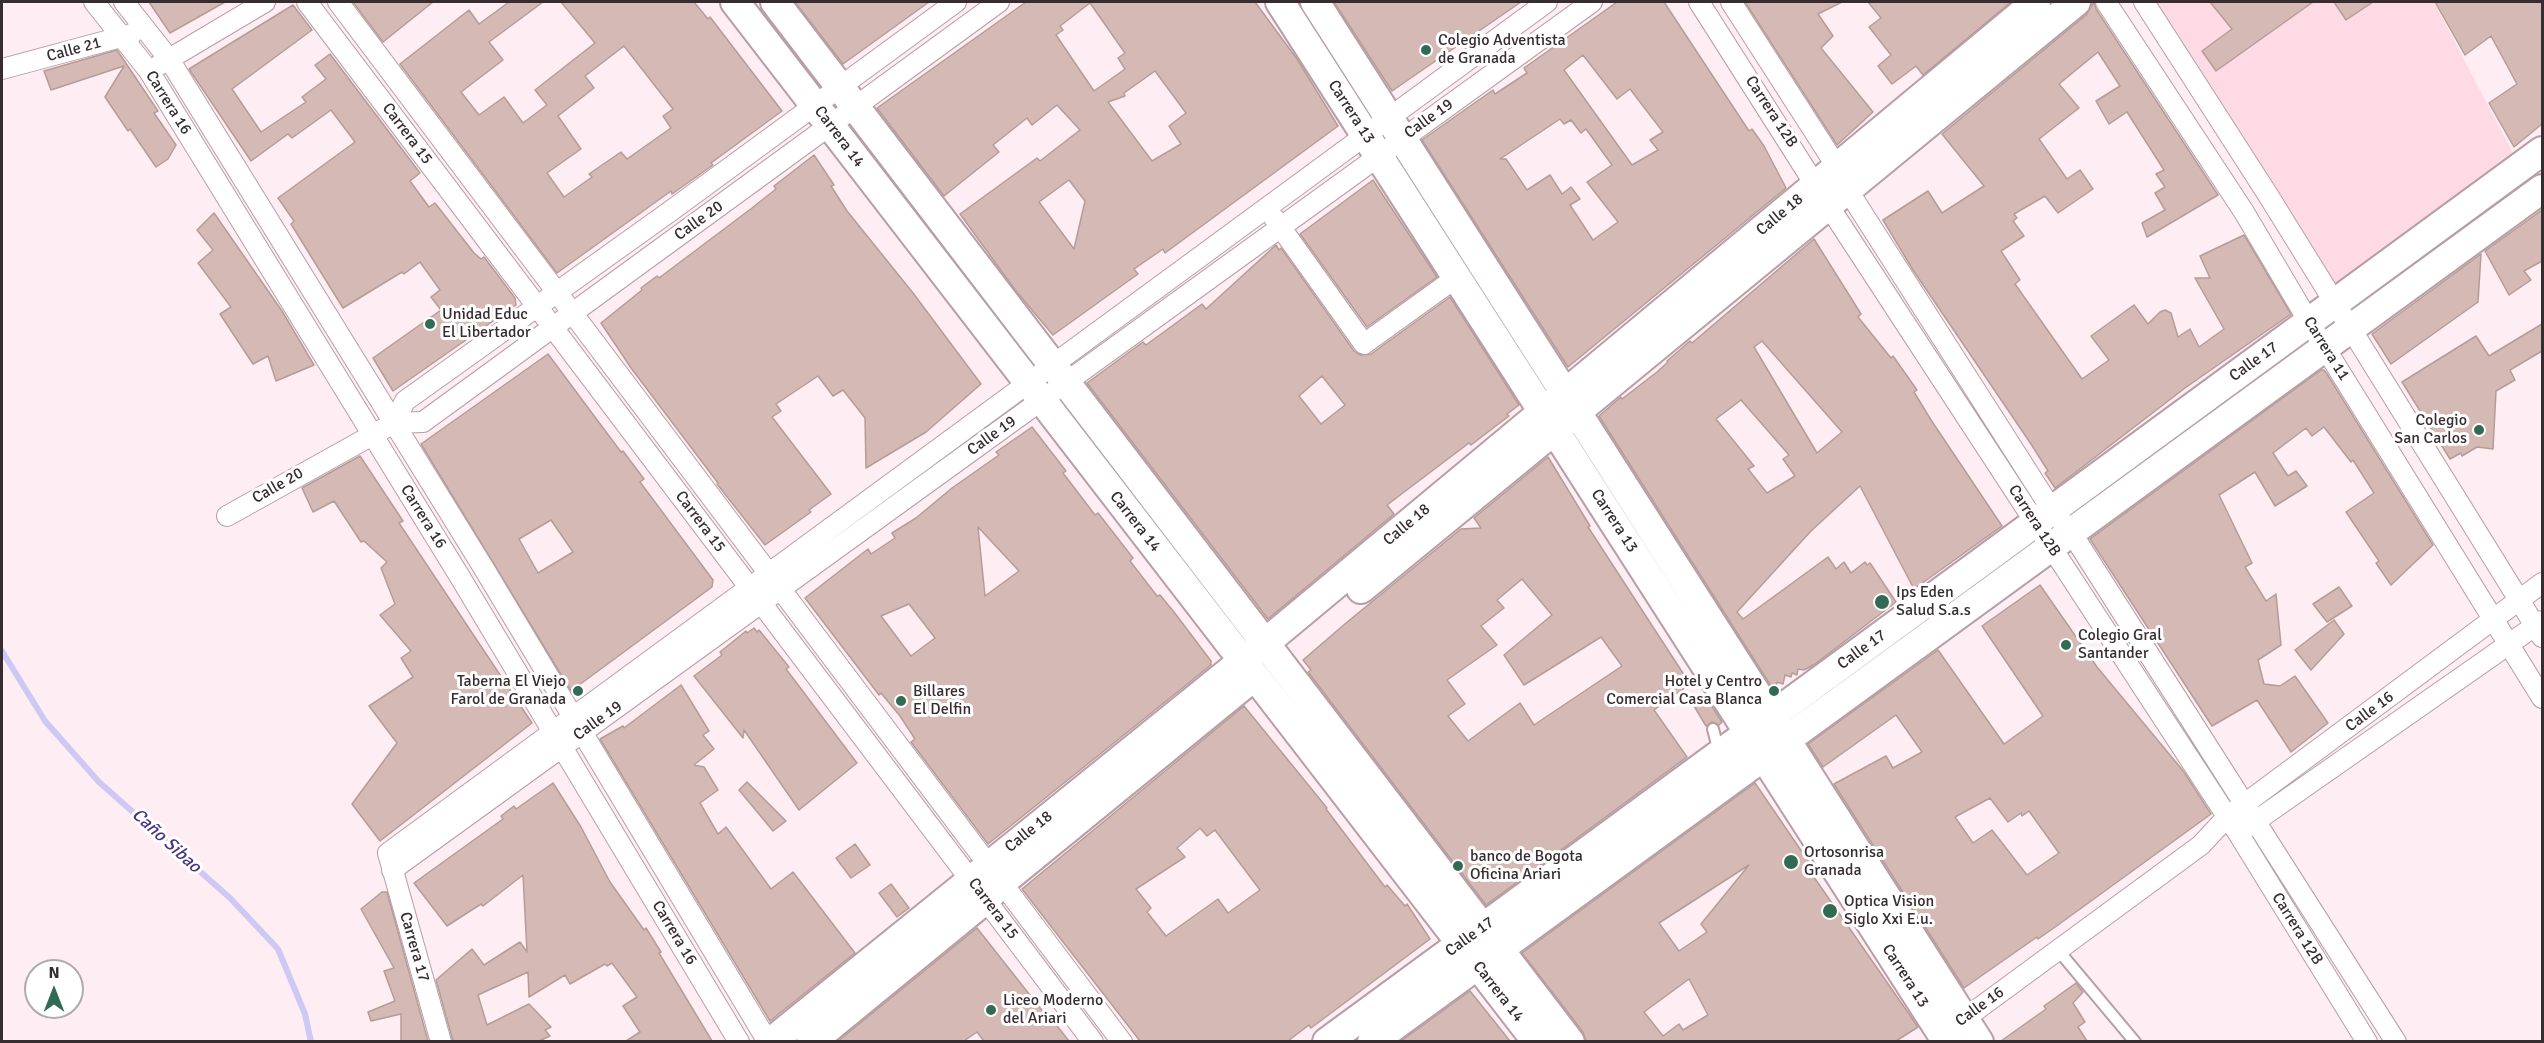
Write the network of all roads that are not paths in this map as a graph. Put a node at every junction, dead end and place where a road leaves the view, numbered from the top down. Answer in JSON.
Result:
{"nodes":[{"id":1,"x":94,"y":2,"type":"edge"},
{"id":2,"x":124,"y":2,"type":"edge"},
{"id":3,"x":266,"y":2,"type":"edge"},
{"id":4,"x":338,"y":2,"type":"edge"},
{"id":5,"x":735,"y":2,"type":"edge"},
{"id":6,"x":775,"y":2,"type":"edge"},
{"id":7,"x":956,"y":2,"type":"edge"},
{"id":8,"x":999,"y":2,"type":"edge"},
{"id":9,"x":1280,"y":2,"type":"edge"},
{"id":10,"x":1315,"y":2,"type":"edge"},
{"id":11,"x":1592,"y":2,"type":"edge"},
{"id":12,"x":1699,"y":2,"type":"edge"},
{"id":13,"x":1731,"y":2,"type":"edge"},
{"id":14,"x":2036,"y":2,"type":"edge"},
{"id":15,"x":2076,"y":2,"type":"edge"},
{"id":16,"x":2106,"y":2,"type":"edge"},
{"id":17,"x":2144,"y":2,"type":"edge"},
{"id":18,"x":310,"y":3,"type":"edge"},
{"id":19,"x":1545,"y":3,"type":"edge"},
{"id":20,"x":1561,"y":24,"type":"junction"},
{"id":21,"x":146,"y":30,"type":"junction"},
{"id":22,"x":122,"y":36,"type":"junction"},
{"id":23,"x":169,"y":59,"type":"junction"},
{"id":24,"x":2,"y":69,"type":"edge"},
{"id":25,"x":149,"y":71,"type":"junction"},
{"id":26,"x":847,"y":96,"type":"junction"},
{"id":27,"x":822,"y":115,"type":"junction"},
{"id":28,"x":1395,"y":128,"type":"junction"},
{"id":29,"x":1372,"y":145,"type":"junction"},
{"id":30,"x":2542,"y":151,"type":"edge"},
{"id":31,"x":1832,"y":186,"type":"junction"},
{"id":32,"x":2542,"y":189,"type":"edge"},
{"id":33,"x":2268,"y":195,"type":"junction"},
{"id":34,"x":1266,"y":207,"type":"junction"},
{"id":35,"x":672,"y":210,"type":"junction"},
{"id":36,"x":2244,"y":212,"type":"junction"},
{"id":37,"x":1280,"y":227,"type":"junction"},
{"id":38,"x":686,"y":230,"type":"junction"},
{"id":39,"x":1186,"y":266,"type":"junction"},
{"id":40,"x":1457,"y":278,"type":"junction"},
{"id":41,"x":1200,"y":285,"type":"junction"},
{"id":42,"x":557,"y":291,"type":"junction"},
{"id":43,"x":2336,"y":304,"type":"junction"},
{"id":44,"x":537,"y":305,"type":"junction"},
{"id":45,"x":573,"y":312,"type":"junction"},
{"id":46,"x":2309,"y":322,"type":"junction"},
{"id":47,"x":554,"y":328,"type":"junction"},
{"id":48,"x":2351,"y":329,"type":"junction"},
{"id":49,"x":2325,"y":347,"type":"junction"},
{"id":50,"x":1059,"y":374,"type":"junction"},
{"id":51,"x":1035,"y":391,"type":"junction"},
{"id":52,"x":1560,"y":412,"type":"junction"},
{"id":53,"x":394,"y":423,"type":"junction"},
{"id":54,"x":372,"y":433,"type":"junction"},
{"id":55,"x":682,"y":458,"type":"junction"},
{"id":56,"x":664,"y":474,"type":"junction"},
{"id":57,"x":1150,"y":493,"type":"junction"},
{"id":58,"x":875,"y":495,"type":"junction"},
{"id":59,"x":1127,"y":511,"type":"junction"},
{"id":60,"x":887,"y":512,"type":"junction"},
{"id":61,"x":227,"y":516,"type":"dead end"},
{"id":62,"x":2043,"y":517,"type":"junction"},
{"id":63,"x":2061,"y":540,"type":"junction"},
{"id":64,"x":483,"y":567,"type":"junction"},
{"id":65,"x":769,"y":573,"type":"junction"},
{"id":66,"x":460,"y":577,"type":"junction"},
{"id":67,"x":2542,"y":583,"type":"edge"},
{"id":68,"x":781,"y":588,"type":"junction"},
{"id":69,"x":756,"y":595,"type":"junction"},
{"id":70,"x":2519,"y":600,"type":"junction"},
{"id":71,"x":1233,"y":601,"type":"junction"},
{"id":72,"x":510,"y":612,"type":"junction"},
{"id":73,"x":1211,"y":620,"type":"junction"},
{"id":74,"x":2493,"y":620,"type":"junction"},
{"id":75,"x":488,"y":624,"type":"junction"},
{"id":76,"x":2540,"y":628,"type":"edge"},
{"id":77,"x":2509,"y":644,"type":"junction"},
{"id":78,"x":1271,"y":651,"type":"junction"},
{"id":79,"x":1249,"y":669,"type":"junction"},
{"id":80,"x":2542,"y":698,"type":"edge"},
{"id":81,"x":1771,"y":716,"type":"junction"},
{"id":82,"x":578,"y":725,"type":"junction"},
{"id":83,"x":1749,"y":733,"type":"junction"},
{"id":84,"x":557,"y":739,"type":"junction"},
{"id":85,"x":1775,"y":748,"type":"junction"},
{"id":86,"x":2241,"y":820,"type":"junction"},
{"id":87,"x":390,"y":862,"type":"joint"},
{"id":88,"x":987,"y":881,"type":"junction"},
{"id":89,"x":1480,"y":947,"type":"junction"},
{"id":90,"x":2058,"y":950,"type":"junction"},
{"id":91,"x":1953,"y":1036,"type":"edge"},
{"id":92,"x":441,"y":1041,"type":"edge"},
{"id":93,"x":739,"y":1041,"type":"edge"},
{"id":94,"x":770,"y":1041,"type":"edge"},
{"id":95,"x":811,"y":1041,"type":"edge"},
{"id":96,"x":1093,"y":1041,"type":"edge"},
{"id":97,"x":1122,"y":1041,"type":"edge"},
{"id":98,"x":1327,"y":1041,"type":"edge"},
{"id":99,"x":1372,"y":1041,"type":"edge"},
{"id":100,"x":1537,"y":1041,"type":"edge"},
{"id":101,"x":1570,"y":1041,"type":"edge"},
{"id":102,"x":2135,"y":1041,"type":"edge"},
{"id":103,"x":2367,"y":1041,"type":"edge"},
{"id":104,"x":2396,"y":1041,"type":"edge"}],
"edges":[{"from":1,"to":22,"type":"street","name":"Carrera 16"},
{"from":2,"to":21,"type":"street","name":"Carrera 16"},
{"from":3,"to":23,"type":"street"},
{"from":4,"to":42,"type":"street","name":"Carrera 15"},
{"from":5,"to":27,"type":"street","name":"Carrera 14"},
{"from":6,"to":26,"type":"street","name":"Carrera 14"},
{"from":7,"to":26,"type":"street","name":"Calle 20"},
{"from":8,"to":26,"type":"street","name":"Calle 20"},
{"from":9,"to":29,"type":"street","name":"Carrera 13"},
{"from":10,"to":28,"type":"street","name":"Carrera 13"},
{"from":11,"to":20,"type":"street","name":"Calle 19"},
{"from":12,"to":31,"type":"street","name":"Carrera 12B"},
{"from":13,"to":31,"type":"street","name":"Carrera 12B"},
{"from":14,"to":31,"type":"street","name":"Calle 18"},
{"from":15,"to":31,"type":"street","name":"Calle 18"},
{"from":16,"to":36,"type":"street","name":"Carrera 11"},
{"from":17,"to":33,"type":"street","name":"Carrera 11"},
{"from":18,"to":44,"type":"street","name":"Carrera 15"},
{"from":19,"to":20,"type":"street"},
{"from":19,"to":28,"type":"street","name":"Calle 19"},
{"from":20,"to":28,"type":"street","name":"Calle 19"},
{"from":21,"to":22,"type":"street","name":"Calle 21"},
{"from":21,"to":23,"type":"street","name":"Carrera 16"},
{"from":22,"to":24,"type":"street","name":"Calle 21"},
{"from":22,"to":25,"type":"street","name":"Carrera 16"},
{"from":23,"to":25,"type":"street"},
{"from":23,"to":53,"type":"street","name":"Carrera 16"},
{"from":25,"to":54,"type":"street","name":"Carrera 16"},
{"from":26,"to":27,"type":"street","name":"Calle 20"},
{"from":26,"to":27,"type":"street","name":"Calle 20"},
{"from":26,"to":50,"type":"street","name":"Carrera 14"},
{"from":27,"to":35,"type":"street","name":"Calle 20"},
{"from":27,"to":38,"type":"street","name":"Calle 20"},
{"from":27,"to":51,"type":"street","name":"Carrera 14"},
{"from":28,"to":29,"type":"street","name":"Calle 19"},
{"from":28,"to":52,"type":"street","name":"Carrera 13"},
{"from":29,"to":34,"type":"street","name":"Calle 19"},
{"from":29,"to":37,"type":"street","name":"Calle 19"},
{"from":29,"to":40,"type":"street","name":"Carrera 13"},
{"from":30,"to":43,"type":"street","name":"Calle 17"},
{"from":31,"to":52,"type":"street","name":"Calle 18"},
{"from":31,"to":62,"type":"street","name":"Carrera 12B"},
{"from":32,"to":48,"type":"street","name":"Calle 17"},
{"from":33,"to":36,"type":"street"},
{"from":33,"to":43,"type":"street","name":"Carrera 11"},
{"from":34,"to":37,"type":"street"},
{"from":34,"to":39,"type":"street","name":"Calle 19"},
{"from":35,"to":38,"type":"street"},
{"from":35,"to":42,"type":"street","name":"Calle 20"},
{"from":36,"to":46,"type":"street","name":"Carrera 11"},
{"from":37,"to":40,"type":"street"},
{"from":37,"to":41,"type":"street","name":"Calle 19"},
{"from":38,"to":45,"type":"street","name":"Calle 20"},
{"from":39,"to":41,"type":"street"},
{"from":39,"to":50,"type":"street","name":"Calle 19"},
{"from":40,"to":52,"type":"street","name":"Carrera 13"},
{"from":41,"to":50,"type":"street","name":"Calle 19"},
{"from":42,"to":44,"type":"street","name":"Calle 20"},
{"from":42,"to":45,"type":"street","name":"Carrera 15"},
{"from":43,"to":46,"type":"street","name":"Calle 17"},
{"from":43,"to":48,"type":"street","name":"Carrera 11"},
{"from":44,"to":47,"type":"street","name":"Carrera 15"},
{"from":44,"to":53,"type":"street","name":"Calle 20"},
{"from":45,"to":47,"type":"street","name":"Calle 20"},
{"from":45,"to":55,"type":"street","name":"Carrera 15"},
{"from":46,"to":49,"type":"street","name":"Carrera 11"},
{"from":46,"to":62,"type":"street","name":"Calle 17"},
{"from":47,"to":53,"type":"street","name":"Calle 20"},
{"from":47,"to":56,"type":"street","name":"Carrera 15"},
{"from":48,"to":49,"type":"street","name":"Calle 17"},
{"from":48,"to":70,"type":"street","name":"Carrera 11"},
{"from":49,"to":63,"type":"street","name":"Calle 17"},
{"from":49,"to":74,"type":"street","name":"Carrera 11"},
{"from":50,"to":51,"type":"street","name":"Calle 19"},
{"from":50,"to":57,"type":"street","name":"Carrera 14"},
{"from":51,"to":58,"type":"street","name":"Calle 19"},
{"from":51,"to":59,"type":"street","name":"Carrera 14"},
{"from":51,"to":60,"type":"street","name":"Calle 19"},
{"from":52,"to":78,"type":"street","name":"Calle 18"},
{"from":52,"to":81,"type":"street","name":"Carrera 13"},
{"from":52,"to":83,"type":"street","name":"Carrera 13"},
{"from":53,"to":54,"type":"street","name":"Calle 20"},
{"from":53,"to":64,"type":"street","name":"Carrera 16"},
{"from":54,"to":61,"type":"street","name":"Calle 20"},
{"from":54,"to":66,"type":"street","name":"Carrera 16"},
{"from":55,"to":56,"type":"street"},
{"from":55,"to":65,"type":"street","name":"Carrera 15"},
{"from":56,"to":69,"type":"street","name":"Carrera 15"},
{"from":57,"to":59,"type":"street"},
{"from":57,"to":71,"type":"street","name":"Carrera 14"},
{"from":58,"to":60,"type":"street"},
{"from":58,"to":65,"type":"street","name":"Calle 19"},
{"from":59,"to":73,"type":"street","name":"Carrera 14"},
{"from":60,"to":68,"type":"street","name":"Calle 19"},
{"from":62,"to":63,"type":"street","name":"Carrera 12B"},
{"from":62,"to":81,"type":"street","name":"Calle 17"},
{"from":63,"to":85,"type":"street","name":"Calle 17"},
{"from":63,"to":86,"type":"street","name":"Carrera 12B"},
{"from":64,"to":66,"type":"street"},
{"from":64,"to":72,"type":"street","name":"Carrera 16"},
{"from":65,"to":68,"type":"street","name":"Carrera 15"},
{"from":65,"to":69,"type":"street","name":"Calle 19"},
{"from":66,"to":75,"type":"street","name":"Carrera 16"},
{"from":67,"to":70,"type":"street","name":"Calle 16"},
{"from":68,"to":69,"type":"street","name":"Calle 19"},
{"from":68,"to":88,"type":"street","name":"Carrera 15"},
{"from":69,"to":82,"type":"street","name":"Calle 19"},
{"from":69,"to":88,"type":"street","name":"Carrera 15"},
{"from":70,"to":74,"type":"street","name":"Calle 16"},
{"from":70,"to":76,"type":"street","name":"Carrera 11"},
{"from":71,"to":73,"type":"street"},
{"from":71,"to":78,"type":"street","name":"Carrera 14"},
{"from":72,"to":75,"type":"street"},
{"from":72,"to":82,"type":"street","name":"Carrera 16"},
{"from":73,"to":79,"type":"street","name":"Carrera 14"},
{"from":74,"to":77,"type":"street","name":"Carrera 11"},
{"from":74,"to":86,"type":"street","name":"Calle 16"},
{"from":75,"to":84,"type":"street","name":"Carrera 16"},
{"from":76,"to":77,"type":"street","name":"Calle 16"},
{"from":77,"to":80,"type":"street","name":"Carrera 11"},
{"from":77,"to":86,"type":"street","name":"Calle 16"},
{"from":78,"to":79,"type":"street","name":"Calle 18"},
{"from":78,"to":89,"type":"street","name":"Carrera 14"},
{"from":79,"to":88,"type":"street","name":"Calle 18"},
{"from":79,"to":89,"type":"street","name":"Carrera 14"},
{"from":81,"to":83,"type":"street","name":"Calle 17"},
{"from":81,"to":85,"type":"street","name":"Carrera 13"},
{"from":82,"to":84,"type":"street","name":"Calle 19"},
{"from":82,"to":94,"type":"street","name":"Carrera 16"},
{"from":83,"to":85,"type":"street","name":"Carrera 13"},
{"from":83,"to":89,"type":"street","name":"Calle 17"},
{"from":84,"to":87,"type":"street","name":"Calle 19"},
{"from":84,"to":93,"type":"street","name":"Carrera 16"},
{"from":85,"to":89,"type":"street","name":"Calle 17"},
{"from":85,"to":91,"type":"street","name":"Carrera 13"},
{"from":86,"to":90,"type":"street","name":"Calle 16"},
{"from":86,"to":103,"type":"street","name":"Carrera 12B"},
{"from":86,"to":104,"type":"street","name":"Carrera 12B"},
{"from":87,"to":92,"type":"street","name":"Carrera 17"},
{"from":88,"to":94,"type":"street","name":"Calle 18"},
{"from":88,"to":95,"type":"street","name":"Calle 18"},
{"from":88,"to":96,"type":"street","name":"Carrera 15"},
{"from":88,"to":97,"type":"street","name":"Carrera 15"},
{"from":89,"to":98,"type":"street","name":"Calle 17"},
{"from":89,"to":99,"type":"street","name":"Calle 17"},
{"from":89,"to":100,"type":"street","name":"Carrera 14"},
{"from":89,"to":101,"type":"street","name":"Carrera 14"},
{"from":90,"to":91,"type":"street","name":"Calle 16"},
{"from":90,"to":102,"type":"lane"}]}
